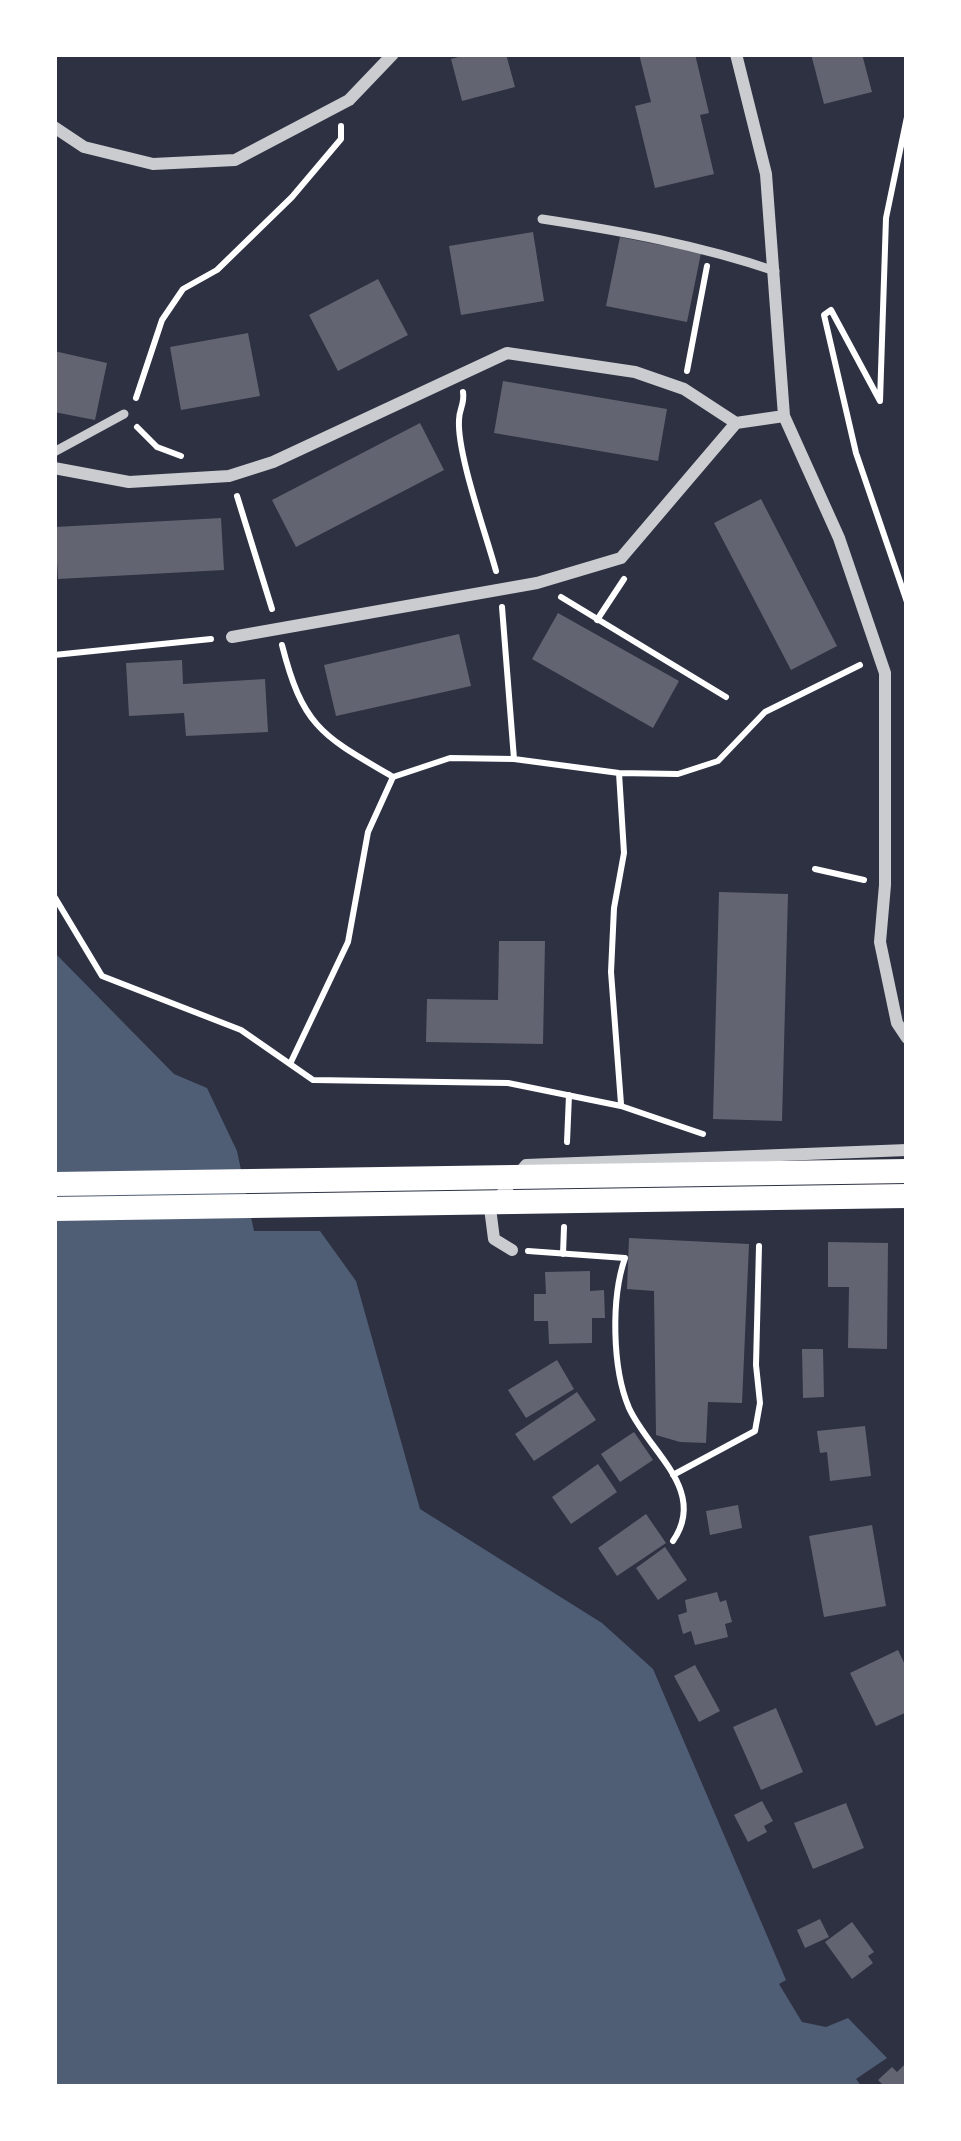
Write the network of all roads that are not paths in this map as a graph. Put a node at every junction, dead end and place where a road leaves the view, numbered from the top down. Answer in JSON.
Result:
{"nodes":[{"id":1,"x":393,"y":54,"type":"edge"},
{"id":2,"x":736,"y":54,"type":"edge"},
{"id":3,"x":54,"y":128,"type":"edge"},
{"id":4,"x":542,"y":219,"type":"dead end"},
{"id":5,"x":775,"y":272,"type":"junction"},
{"id":6,"x":124,"y":414,"type":"dead end"},
{"id":7,"x":784,"y":416,"type":"junction"},
{"id":8,"x":736,"y":423,"type":"junction"},
{"id":9,"x":54,"y":452,"type":"edge"},
{"id":10,"x":54,"y":468,"type":"edge"},
{"id":11,"x":232,"y":637,"type":"road end"},
{"id":12,"x":907,"y":1038,"type":"edge"},
{"id":13,"x":907,"y":1150,"type":"edge"},
{"id":14,"x":907,"y":1171,"type":"edge"},
{"id":15,"x":54,"y":1184,"type":"edge"},
{"id":16,"x":907,"y":1196,"type":"edge"},
{"id":17,"x":54,"y":1209,"type":"edge"},
{"id":18,"x":512,"y":1250,"type":"road end"}],
"edges":[{"from":1,"to":3,"type":"street"},
{"from":2,"to":5,"type":"street"},
{"from":4,"to":5,"type":"lane"},
{"from":5,"to":7,"type":"street"},
{"from":6,"to":9,"type":"lane"},
{"from":7,"to":8,"type":"street"},
{"from":7,"to":12,"type":"street"},
{"from":8,"to":10,"type":"street"},
{"from":8,"to":11,"type":"street"},
{"from":13,"to":18,"type":"street"},
{"from":14,"to":15,"type":"main road"},
{"from":16,"to":17,"type":"main road"}]}
